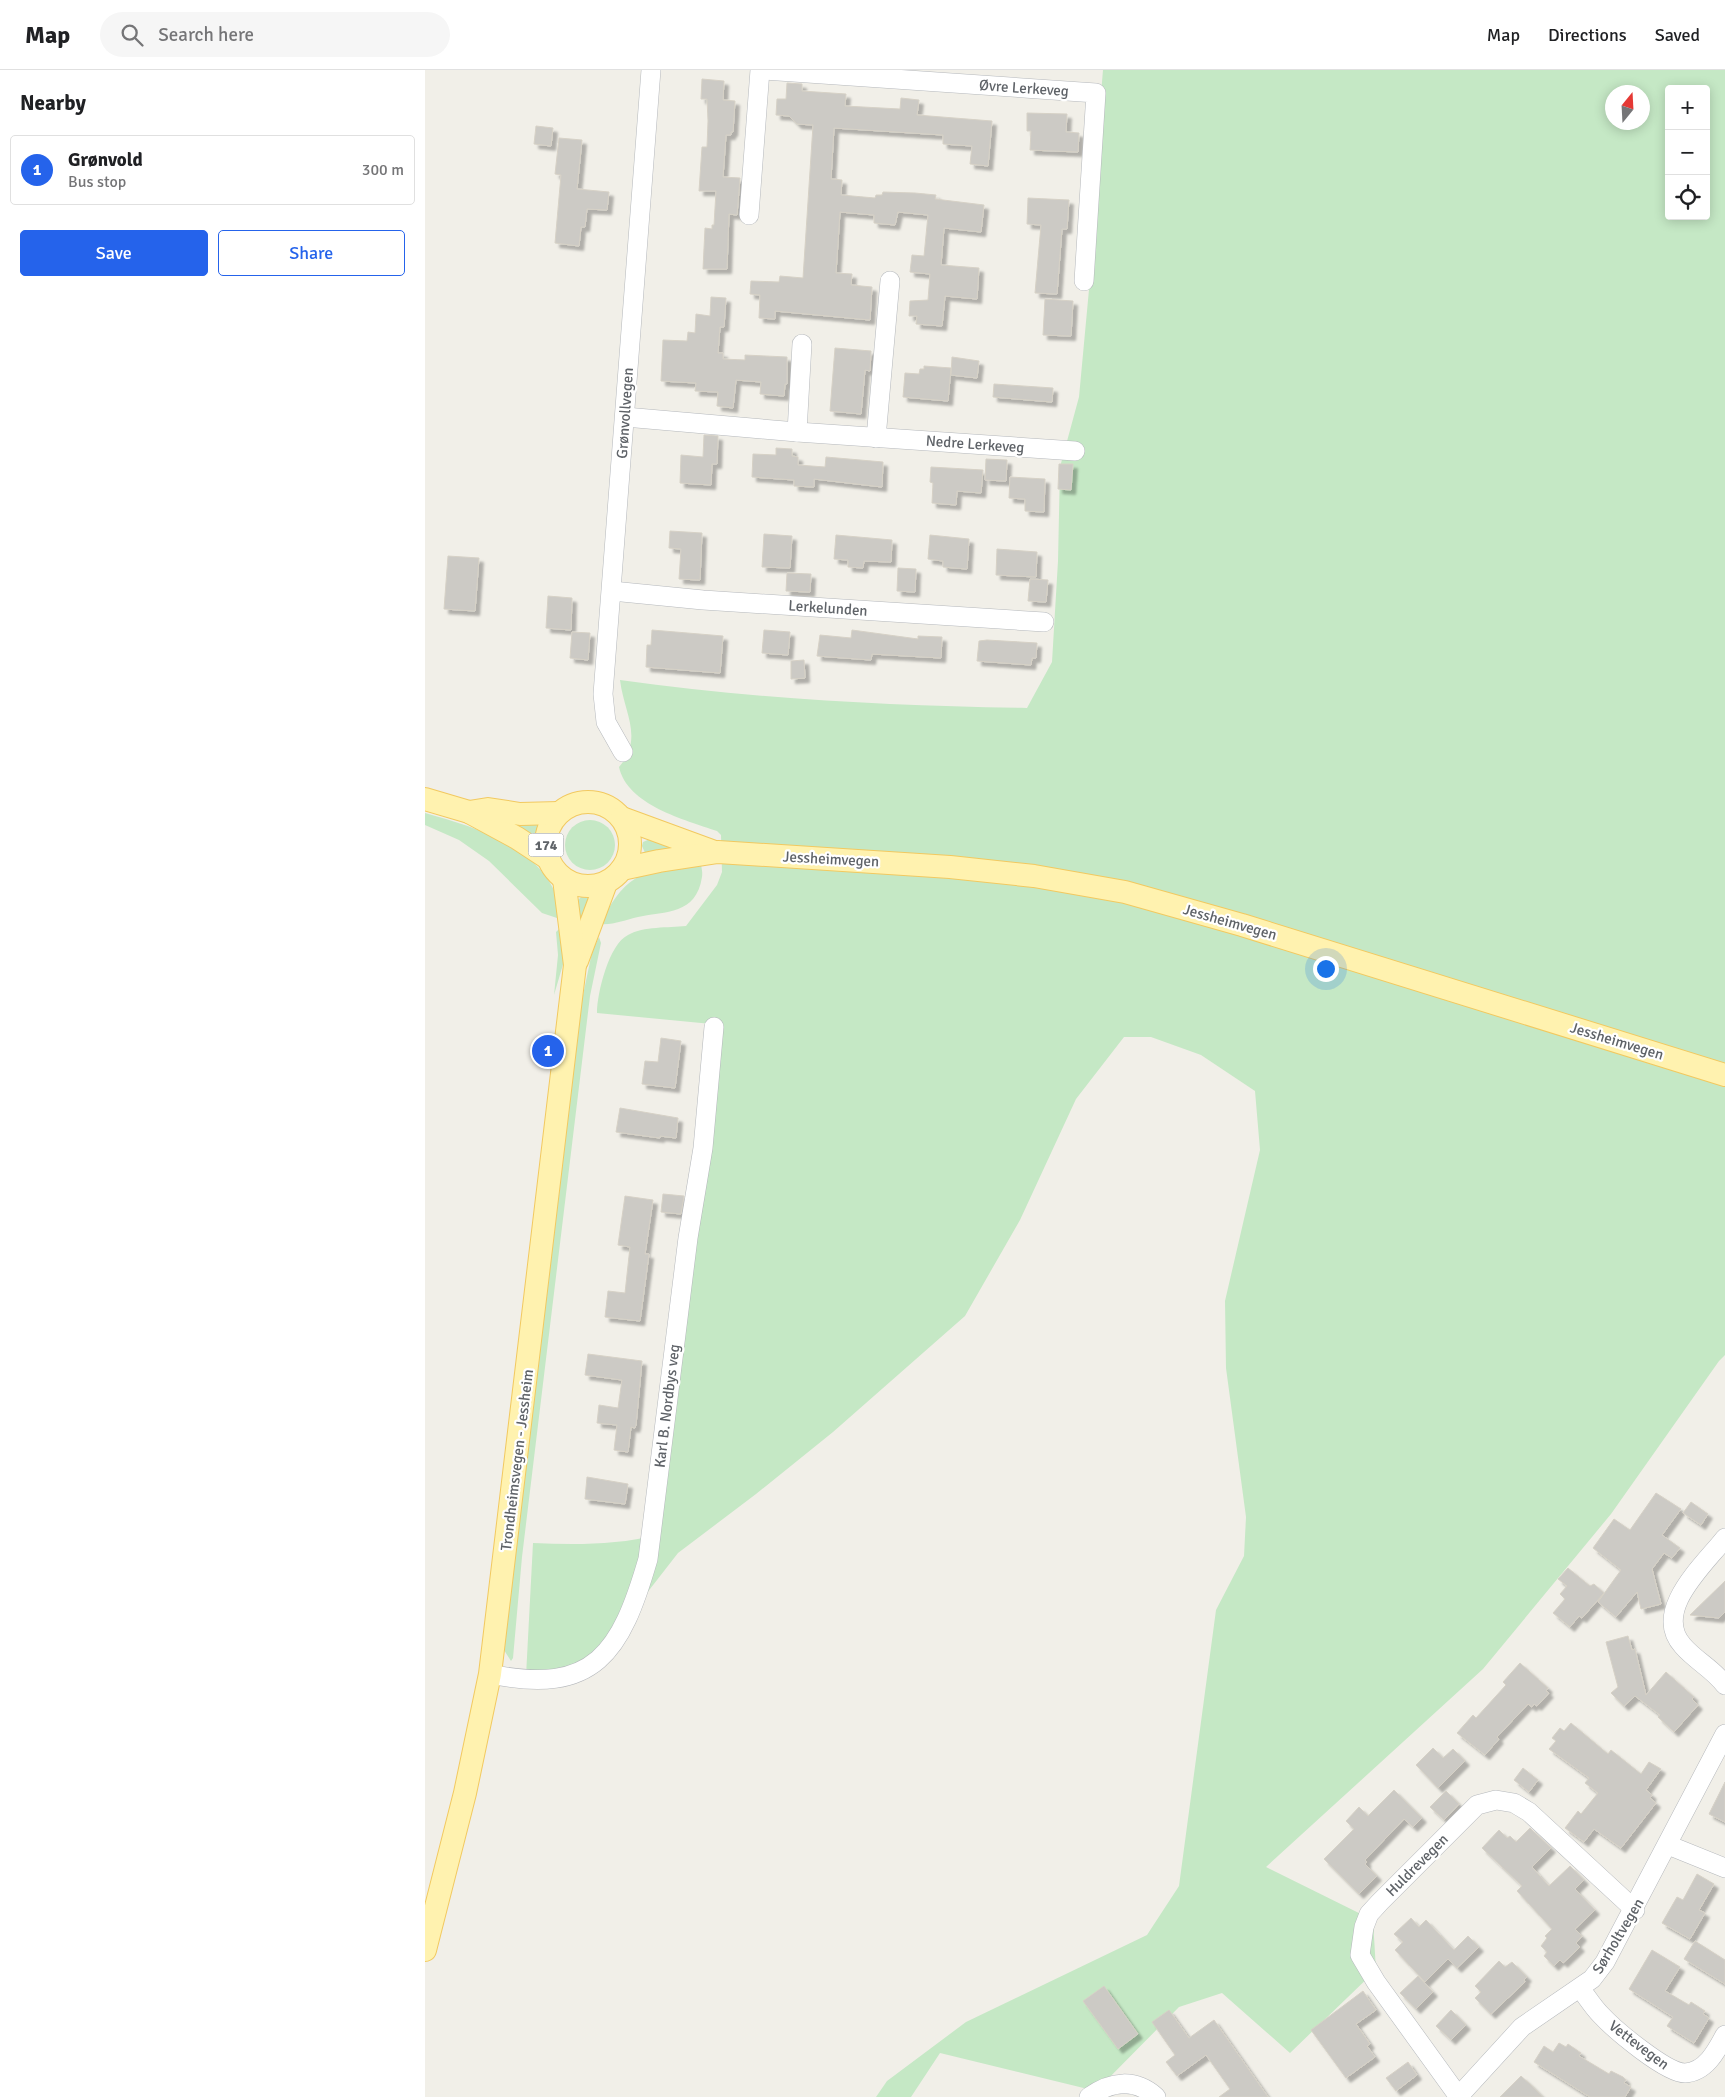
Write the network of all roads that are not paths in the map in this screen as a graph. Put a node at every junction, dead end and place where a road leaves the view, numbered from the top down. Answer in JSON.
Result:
{"nodes":[{"id":1,"x":651,"y":70,"type":"edge"},
{"id":2,"x":762,"y":70,"type":"edge"},
{"id":3,"x":749,"y":215,"type":"dead end"},
{"id":4,"x":890,"y":281,"type":"dead end"},
{"id":5,"x":1084,"y":282,"type":"dead end"},
{"id":6,"x":802,"y":344,"type":"dead end"},
{"id":7,"x":625,"y":418,"type":"junction"},
{"id":8,"x":797,"y":432,"type":"junction"},
{"id":9,"x":876,"y":438,"type":"junction"},
{"id":10,"x":1075,"y":451,"type":"dead end"},
{"id":11,"x":612,"y":591,"type":"junction"},
{"id":12,"x":1044,"y":622,"type":"dead end"},
{"id":13,"x":623,"y":752,"type":"dead end"},
{"id":14,"x":425,"y":799,"type":"edge"},
{"id":15,"x":469,"y":812,"type":"junction"},
{"id":16,"x":559,"y":813,"type":"junction"},
{"id":17,"x":622,"y":818,"type":"junction"},
{"id":18,"x":718,"y":852,"type":"junction"},
{"id":19,"x":549,"y":859,"type":"junction"},
{"id":20,"x":614,"y":876,"type":"junction"},
{"id":21,"x":564,"y":879,"type":"junction"},
{"id":22,"x":575,"y":964,"type":"junction"},
{"id":23,"x":714,"y":1027,"type":"dead end"},
{"id":24,"x":1725,"y":1075,"type":"edge"},
{"id":25,"x":1725,"y":1538,"type":"edge"},
{"id":26,"x":490,"y":1674,"type":"junction"},
{"id":27,"x":1725,"y":1686,"type":"edge"},
{"id":28,"x":1725,"y":1734,"type":"edge"},
{"id":29,"x":1668,"y":1845,"type":"junction"},
{"id":30,"x":1725,"y":1868,"type":"edge"},
{"id":31,"x":1635,"y":1910,"type":"junction"},
{"id":32,"x":425,"y":1950,"type":"edge"},
{"id":33,"x":1580,"y":1988,"type":"junction"},
{"id":34,"x":1725,"y":2035,"type":"edge"},
{"id":35,"x":1089,"y":2097,"type":"edge"},
{"id":36,"x":1156,"y":2097,"type":"edge"},
{"id":37,"x":1459,"y":2097,"type":"edge"}],
"edges":[{"from":1,"to":7,"type":"street","name":"Grønvollvegen"},
{"from":2,"to":3,"type":"street","name":"Øvre Lerkeveg"},
{"from":2,"to":5,"type":"street","name":"Øvre Lerkeveg"},
{"from":4,"to":9,"type":"street"},
{"from":6,"to":8,"type":"street"},
{"from":7,"to":8,"type":"street","name":"Nedre Lerkeveg"},
{"from":7,"to":11,"type":"street","name":"Grønvollvegen"},
{"from":8,"to":9,"type":"street","name":"Nedre Lerkeveg"},
{"from":9,"to":10,"type":"street","name":"Nedre Lerkeveg"},
{"from":11,"to":12,"type":"street","name":"Lerkelunden"},
{"from":11,"to":13,"type":"street","name":"Grønvollvegen"},
{"from":14,"to":15,"type":"main road","number":"174"},
{"from":15,"to":16,"type":"main road","number":"174"},
{"from":15,"to":19,"type":"main road","number":"174"},
{"from":16,"to":17,"type":"main road","number":"174"},
{"from":16,"to":19,"type":"main road","number":"174"},
{"from":17,"to":18,"type":"main road","name":"Jessheimvegen","number":"174"},
{"from":17,"to":20,"type":"main road"},
{"from":18,"to":20,"type":"main road","name":"Jessheimvegen","number":"174"},
{"from":18,"to":24,"type":"main road","name":"Jessheimvegen","number":"174"},
{"from":19,"to":21,"type":"main road","number":"174"},
{"from":20,"to":21,"type":"main road","number":"174"},
{"from":20,"to":22,"type":"main road","name":"Trondheimsvegen - Jessheim"},
{"from":21,"to":22,"type":"main road","name":"Trondheimsvegen - Jessheim"},
{"from":22,"to":26,"type":"main road","name":"Trondheimsvegen - Jessheim"},
{"from":23,"to":26,"type":"street","name":"Karl B. Nordbys veg"},
{"from":25,"to":27,"type":"street"},
{"from":26,"to":32,"type":"main road","name":"Trondheimsvegen - Jessheim"},
{"from":28,"to":29,"type":"street","name":"Sørholtvegen"},
{"from":29,"to":30,"type":"street"},
{"from":29,"to":31,"type":"street","name":"Sørholtvegen"},
{"from":31,"to":33,"type":"street","name":"Sørholtvegen"},
{"from":31,"to":37,"type":"street","name":"Huldrevegen"},
{"from":33,"to":34,"type":"street","name":"Vettevegen"},
{"from":33,"to":37,"type":"street","name":"Sørholtvegen"},
{"from":35,"to":36,"type":"street"}]}
